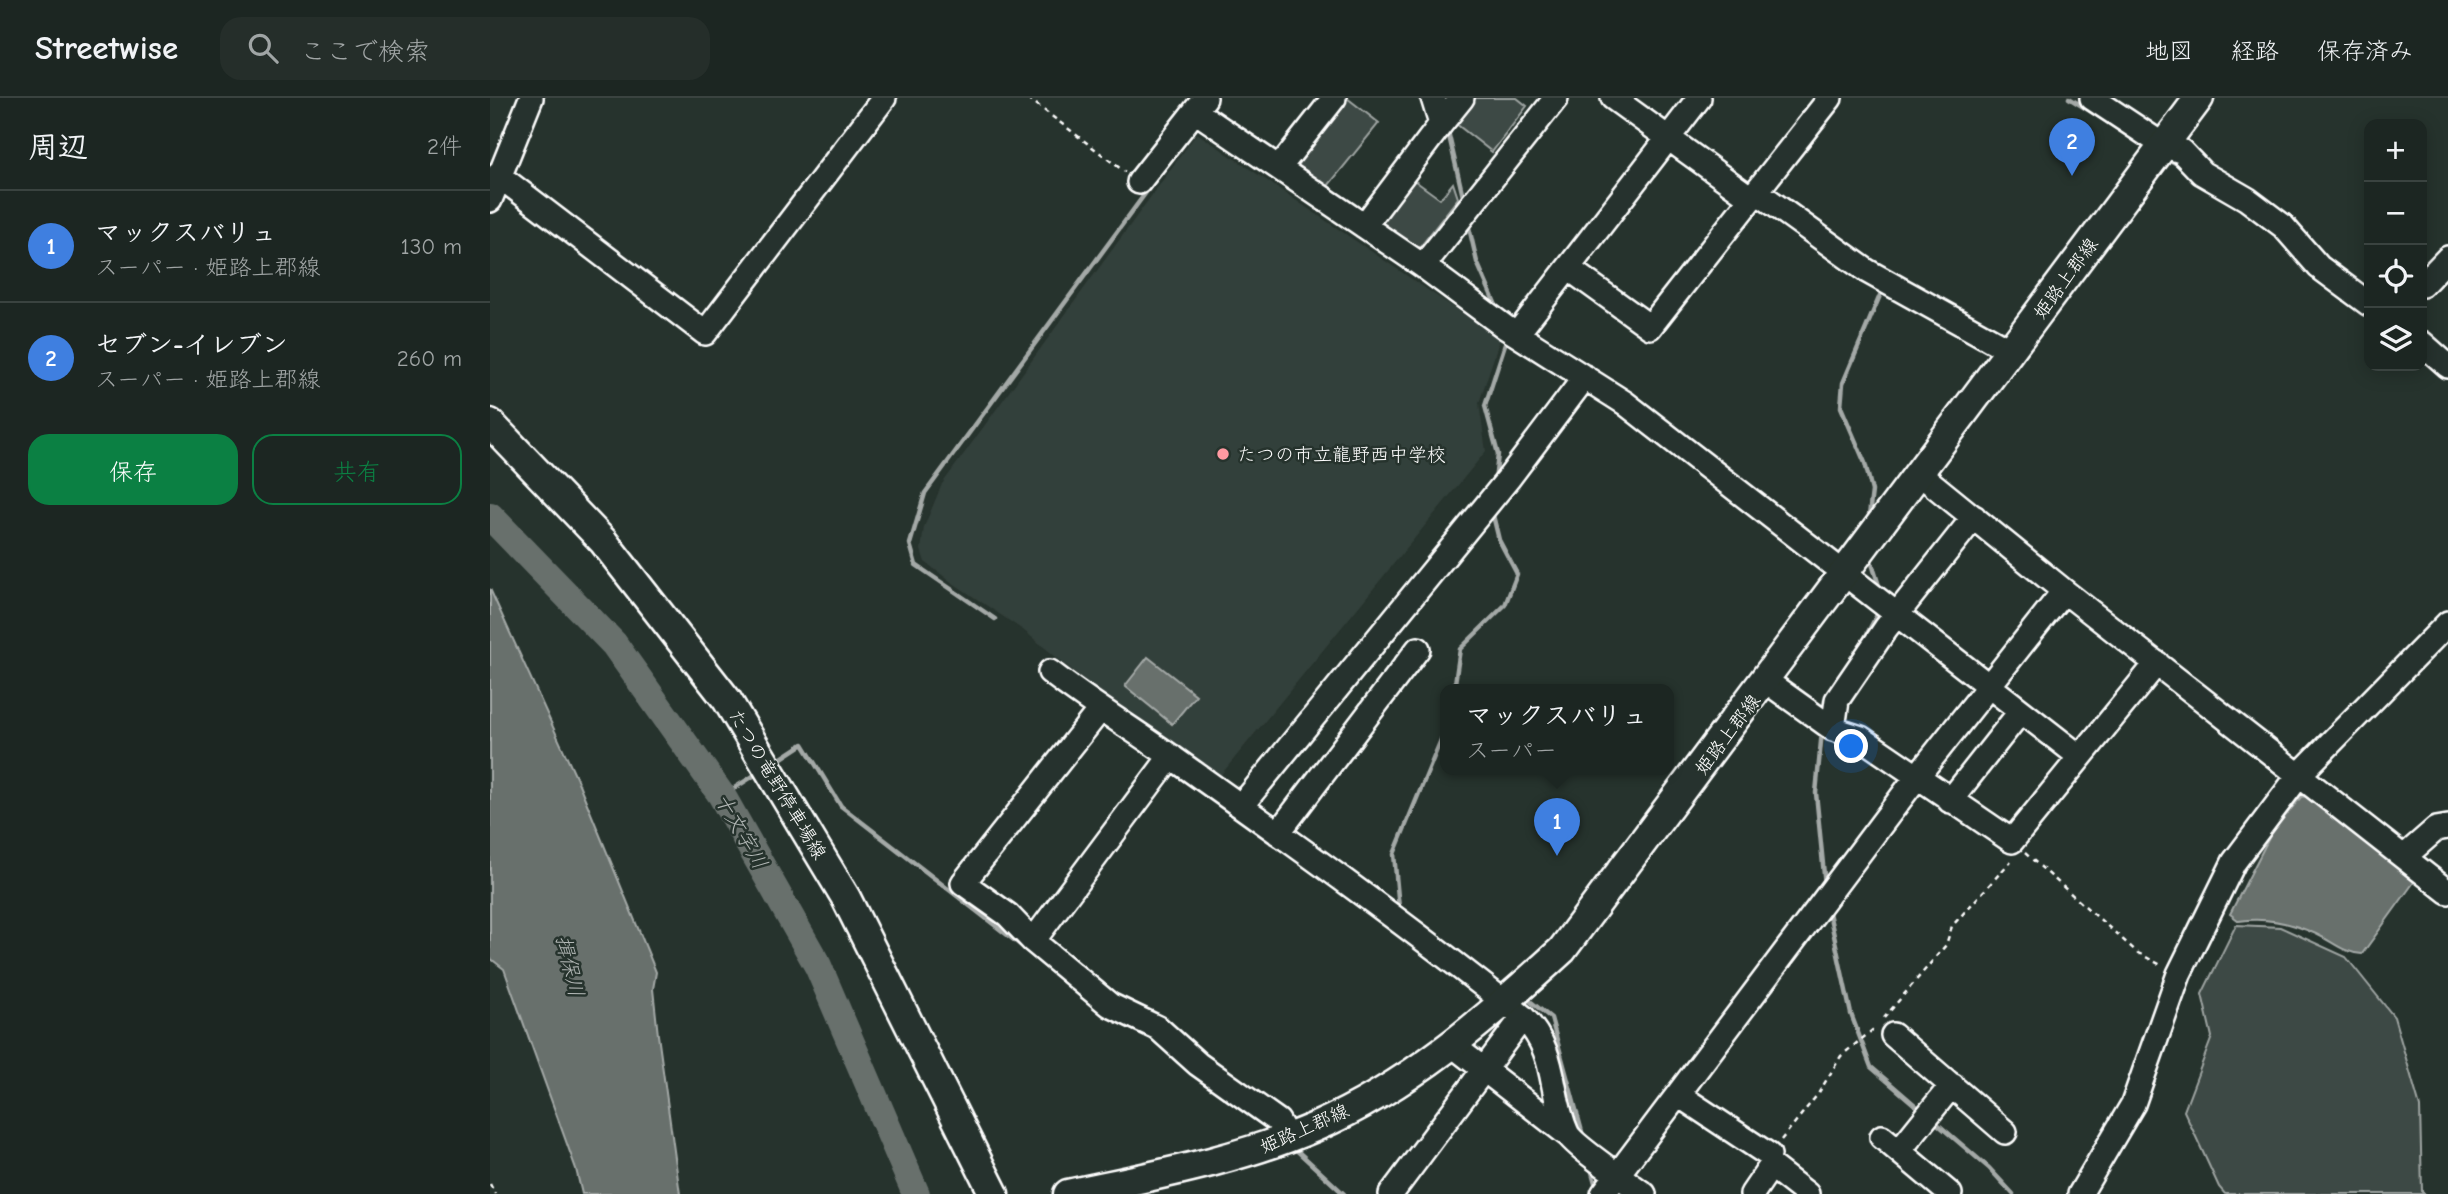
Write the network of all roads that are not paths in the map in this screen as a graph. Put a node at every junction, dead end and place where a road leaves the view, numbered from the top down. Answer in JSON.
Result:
{"nodes":[{"id":1,"x":531,"y":98,"type":"edge"},
{"id":2,"x":884,"y":98,"type":"edge"},
{"id":3,"x":1334,"y":98,"type":"edge"},
{"id":4,"x":1433,"y":98,"type":"edge"},
{"id":5,"x":1462,"y":98,"type":"edge"},
{"id":6,"x":1556,"y":98,"type":"edge"},
{"id":7,"x":1614,"y":98,"type":"edge"},
{"id":8,"x":1699,"y":98,"type":"edge"},
{"id":9,"x":1830,"y":98,"type":"edge"},
{"id":10,"x":2092,"y":98,"type":"edge"},
{"id":11,"x":2199,"y":98,"type":"edge"},
{"id":12,"x":1200,"y":104,"type":"edge"},
{"id":13,"x":1441,"y":124,"type":"junction"},
{"id":14,"x":1668,"y":138,"type":"junction"},
{"id":15,"x":2163,"y":145,"type":"junction"},
{"id":16,"x":1279,"y":168,"type":"junction"},
{"id":17,"x":498,"y":175,"type":"junction"},
{"id":18,"x":1139,"y":182,"type":"road end"},
{"id":19,"x":1754,"y":195,"type":"junction"},
{"id":20,"x":490,"y":200,"type":"edge"},
{"id":21,"x":1364,"y":226,"type":"junction"},
{"id":22,"x":2448,"y":258,"type":"edge"},
{"id":23,"x":1423,"y":266,"type":"junction"},
{"id":24,"x":1568,"y":268,"type":"junction"},
{"id":25,"x":2427,"y":280,"type":"edge"},
{"id":26,"x":2364,"y":300,"type":"edge"},
{"id":27,"x":1517,"y":334,"type":"junction"},
{"id":28,"x":2427,"y":347,"type":"edge"},
{"id":29,"x":2011,"y":351,"type":"junction"},
{"id":30,"x":2448,"y":366,"type":"edge"},
{"id":31,"x":1584,"y":377,"type":"junction"},
{"id":32,"x":490,"y":423,"type":"edge"},
{"id":33,"x":1920,"y":474,"type":"junction"},
{"id":34,"x":1974,"y":517,"type":"junction"},
{"id":35,"x":1845,"y":576,"type":"junction"},
{"id":36,"x":2064,"y":591,"type":"junction"},
{"id":37,"x":1886,"y":607,"type":"junction"},
{"id":38,"x":2448,"y":622,"type":"edge"},
{"id":39,"x":1418,"y":649,"type":"dead end"},
{"id":40,"x":1362,"y":660,"type":"junction"},
{"id":41,"x":2157,"y":663,"type":"junction"},
{"id":42,"x":1050,"y":672,"type":"dead end"},
{"id":43,"x":1766,"y":681,"type":"junction"},
{"id":44,"x":1989,"y":686,"type":"junction"},
{"id":45,"x":1391,"y":687,"type":"junction"},
{"id":46,"x":1100,"y":711,"type":"junction"},
{"id":47,"x":2021,"y":711,"type":"junction"},
{"id":48,"x":1833,"y":729,"type":"junction"},
{"id":49,"x":1171,"y":756,"type":"junction"},
{"id":50,"x":2079,"y":756,"type":"junction"},
{"id":51,"x":2300,"y":774,"type":"junction"},
{"id":52,"x":1916,"y":778,"type":"junction"},
{"id":53,"x":1950,"y":801,"type":"junction"},
{"id":54,"x":1241,"y":806,"type":"junction"},
{"id":55,"x":2448,"y":827,"type":"edge"},
{"id":56,"x":1278,"y":833,"type":"junction"},
{"id":57,"x":2404,"y":857,"type":"junction"},
{"id":58,"x":2448,"y":892,"type":"edge"},
{"id":59,"x":1032,"y":941,"type":"junction"},
{"id":60,"x":1514,"y":1010,"type":"junction"},
{"id":61,"x":1893,"y":1035,"type":"dead end"},
{"id":62,"x":1451,"y":1044,"type":"junction"},
{"id":63,"x":1483,"y":1071,"type":"junction"},
{"id":64,"x":1952,"y":1085,"type":"junction"},
{"id":65,"x":1680,"y":1096,"type":"junction"},
{"id":66,"x":2005,"y":1132,"type":"dead end"},
{"id":67,"x":1568,"y":1135,"type":"junction"},
{"id":68,"x":1288,"y":1138,"type":"junction"},
{"id":69,"x":1769,"y":1155,"type":"road end"},
{"id":70,"x":1619,"y":1175,"type":"junction"},
{"id":71,"x":1155,"y":1185,"type":"edge"},
{"id":72,"x":994,"y":1194,"type":"edge"},
{"id":73,"x":1068,"y":1194,"type":"edge"},
{"id":74,"x":1392,"y":1194,"type":"edge"},
{"id":75,"x":1603,"y":1194,"type":"edge"},
{"id":76,"x":1644,"y":1194,"type":"edge"},
{"id":77,"x":1752,"y":1194,"type":"edge"},
{"id":78,"x":1807,"y":1194,"type":"edge"},
{"id":79,"x":1950,"y":1194,"type":"edge"},
{"id":80,"x":2081,"y":1194,"type":"edge"}],
"edges":[{"from":1,"to":17,"type":"street"},
{"from":2,"to":17,"type":"street"},
{"from":3,"to":16,"type":"street"},
{"from":4,"to":13,"type":"street"},
{"from":5,"to":13,"type":"street"},
{"from":6,"to":23,"type":"street"},
{"from":7,"to":14,"type":"street"},
{"from":8,"to":14,"type":"street"},
{"from":9,"to":19,"type":"street"},
{"from":10,"to":15,"type":"street"},
{"from":11,"to":15,"type":"main road","name":"姫路上郡線"},
{"from":12,"to":16,"type":"street"},
{"from":12,"to":18,"type":"street"},
{"from":13,"to":21,"type":"street"},
{"from":14,"to":19,"type":"street"},
{"from":14,"to":24,"type":"street"},
{"from":15,"to":26,"type":"street"},
{"from":15,"to":29,"type":"main road","name":"姫路上郡線"},
{"from":16,"to":21,"type":"street"},
{"from":17,"to":20,"type":"street"},
{"from":19,"to":24,"type":"street"},
{"from":19,"to":29,"type":"street"},
{"from":21,"to":23,"type":"street"},
{"from":22,"to":25,"type":"street"},
{"from":23,"to":27,"type":"street"},
{"from":24,"to":27,"type":"street"},
{"from":27,"to":31,"type":"street"},
{"from":28,"to":30,"type":"street"},
{"from":29,"to":33,"type":"main road","name":"姫路上郡線"},
{"from":31,"to":35,"type":"street"},
{"from":31,"to":40,"type":"street"},
{"from":32,"to":72,"type":"main road","name":"たつの竜野停車場線"},
{"from":33,"to":34,"type":"street"},
{"from":33,"to":35,"type":"main road","name":"姫路上郡線"},
{"from":34,"to":36,"type":"street"},
{"from":34,"to":37,"type":"street"},
{"from":35,"to":37,"type":"street"},
{"from":35,"to":43,"type":"main road","name":"姫路上郡線"},
{"from":36,"to":41,"type":"street"},
{"from":36,"to":44,"type":"street"},
{"from":37,"to":44,"type":"street"},
{"from":37,"to":48,"type":"street"},
{"from":38,"to":51,"type":"street"},
{"from":39,"to":45,"type":"street"},
{"from":40,"to":45,"type":"street"},
{"from":40,"to":54,"type":"street"},
{"from":41,"to":50,"type":"street"},
{"from":41,"to":51,"type":"street"},
{"from":42,"to":46,"type":"street"},
{"from":43,"to":48,"type":"street"},
{"from":43,"to":60,"type":"main road","name":"姫路上郡線"},
{"from":44,"to":47,"type":"street"},
{"from":44,"to":52,"type":"street"},
{"from":45,"to":56,"type":"street"},
{"from":46,"to":49,"type":"street"},
{"from":46,"to":59,"type":"street"},
{"from":47,"to":50,"type":"street"},
{"from":47,"to":53,"type":"street"},
{"from":48,"to":52,"type":"street"},
{"from":49,"to":54,"type":"street"},
{"from":49,"to":59,"type":"street"},
{"from":50,"to":53,"type":"street"},
{"from":51,"to":57,"type":"street"},
{"from":51,"to":80,"type":"street"},
{"from":52,"to":53,"type":"street"},
{"from":52,"to":65,"type":"street"},
{"from":54,"to":56,"type":"street"},
{"from":55,"to":57,"type":"street"},
{"from":56,"to":60,"type":"street"},
{"from":57,"to":58,"type":"street"},
{"from":59,"to":68,"type":"street"},
{"from":60,"to":62,"type":"main road","name":"姫路上郡線"},
{"from":60,"to":63,"type":"street"},
{"from":60,"to":67,"type":"street"},
{"from":61,"to":64,"type":"street"},
{"from":62,"to":63,"type":"street"},
{"from":62,"to":68,"type":"main road","name":"姫路上郡線"},
{"from":63,"to":67,"type":"street"},
{"from":63,"to":74,"type":"street"},
{"from":64,"to":66,"type":"street"},
{"from":64,"to":79,"type":"street"},
{"from":65,"to":69,"type":"street"},
{"from":65,"to":70,"type":"street"},
{"from":67,"to":70,"type":"street"},
{"from":68,"to":71,"type":"main road","name":"姫路上郡線"},
{"from":70,"to":75,"type":"street"},
{"from":70,"to":76,"type":"street"},
{"from":71,"to":73,"type":"main road","name":"姫路上郡線"},
{"from":77,"to":78,"type":"street"}]}
